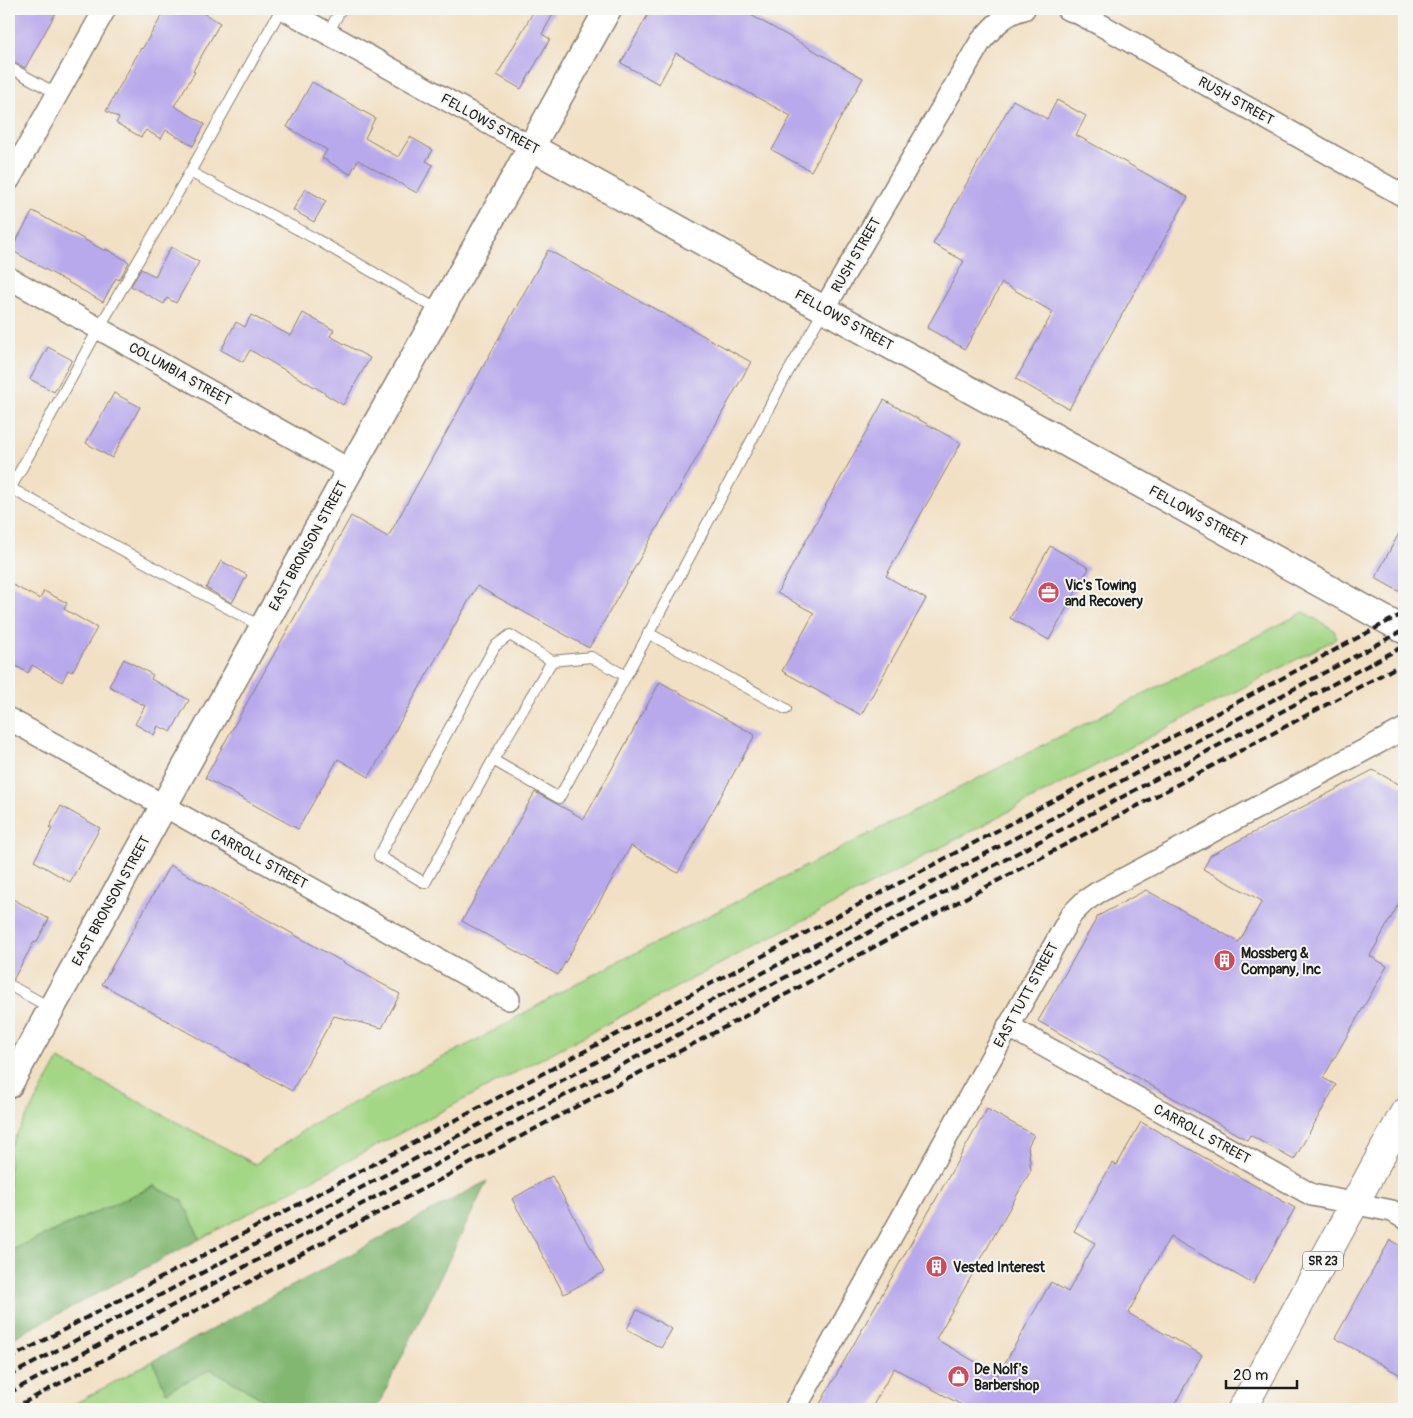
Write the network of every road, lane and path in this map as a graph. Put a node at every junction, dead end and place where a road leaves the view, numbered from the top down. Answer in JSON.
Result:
{"nodes":[{"id":1,"x":105,"y":9,"type":"edge"},
{"id":2,"x":283,"y":9,"type":"edge"},
{"id":3,"x":341,"y":9,"type":"edge"},
{"id":4,"x":608,"y":9,"type":"edge"},
{"id":5,"x":1024,"y":9,"type":"edge"},
{"id":6,"x":1067,"y":9,"type":"edge"},
{"id":7,"x":328,"y":33,"type":"junction"},
{"id":8,"x":9,"y":67,"type":"edge"},
{"id":9,"x":57,"y":94,"type":"junction"},
{"id":10,"x":531,"y":147,"type":"junction"},
{"id":11,"x":190,"y":172,"type":"junction"},
{"id":12,"x":9,"y":180,"type":"edge"},
{"id":13,"x":1404,"y":196,"type":"edge"},
{"id":14,"x":9,"y":278,"type":"edge"},
{"id":15,"x":824,"y":309,"type":"junction"},
{"id":16,"x":440,"y":311,"type":"junction"},
{"id":17,"x":99,"y":328,"type":"junction"},
{"id":18,"x":350,"y":470,"type":"junction"},
{"id":19,"x":10,"y":489,"type":"edge"},
{"id":20,"x":263,"y":628,"type":"junction"},
{"id":21,"x":1404,"y":630,"type":"edge"},
{"id":22,"x":648,"y":633,"type":"junction"},
{"id":23,"x":552,"y":661,"type":"junction"},
{"id":24,"x":626,"y":676,"type":"junction"},
{"id":25,"x":786,"y":709,"type":"dead end"},
{"id":26,"x":9,"y":719,"type":"edge"},
{"id":27,"x":1404,"y":729,"type":"edge"},
{"id":28,"x":493,"y":760,"type":"junction"},
{"id":29,"x":164,"y":806,"type":"junction"},
{"id":30,"x":9,"y":984,"type":"edge"},
{"id":31,"x":509,"y":999,"type":"dead end"},
{"id":32,"x":52,"y":1008,"type":"junction"},
{"id":33,"x":1008,"y":1026,"type":"junction"},
{"id":34,"x":9,"y":1085,"type":"edge"},
{"id":35,"x":1404,"y":1113,"type":"edge"},
{"id":36,"x":1354,"y":1203,"type":"junction"},
{"id":37,"x":1404,"y":1218,"type":"edge"},
{"id":38,"x":795,"y":1409,"type":"edge"},
{"id":39,"x":1242,"y":1409,"type":"edge"}],
"edges":[{"from":1,"to":9,"type":"street"},
{"from":2,"to":7,"type":"street","name":"FELLOWS STREET"},
{"from":2,"to":11,"type":"lane"},
{"from":3,"to":7,"type":"lane"},
{"from":4,"to":10,"type":"street","name":"EAST BRONSON STREET"},
{"from":5,"to":15,"type":"street","name":"RUSH STREET"},
{"from":6,"to":13,"type":"street","name":"RUSH STREET"},
{"from":7,"to":10,"type":"street","name":"FELLOWS STREET"},
{"from":8,"to":9,"type":"lane"},
{"from":9,"to":12,"type":"street"},
{"from":10,"to":15,"type":"street","name":"FELLOWS STREET"},
{"from":10,"to":16,"type":"street","name":"EAST BRONSON STREET"},
{"from":11,"to":16,"type":"lane"},
{"from":11,"to":17,"type":"lane"},
{"from":14,"to":17,"type":"street","name":"COLUMBIA STREET"},
{"from":15,"to":21,"type":"street","name":"FELLOWS STREET"},
{"from":15,"to":22,"type":"lane"},
{"from":16,"to":18,"type":"street","name":"EAST BRONSON STREET"},
{"from":17,"to":18,"type":"street","name":"COLUMBIA STREET"},
{"from":17,"to":19,"type":"lane"},
{"from":18,"to":20,"type":"street","name":"EAST BRONSON STREET"},
{"from":19,"to":20,"type":"lane"},
{"from":20,"to":29,"type":"street","name":"EAST BRONSON STREET"},
{"from":22,"to":24,"type":"lane"},
{"from":22,"to":25,"type":"lane"},
{"from":23,"to":24,"type":"lane"},
{"from":23,"to":28,"type":"lane"},
{"from":23,"to":28,"type":"lane"},
{"from":24,"to":28,"type":"lane"},
{"from":26,"to":29,"type":"street","name":"CARROLL STREET"},
{"from":27,"to":33,"type":"street","name":"EAST TUTT STREET"},
{"from":29,"to":31,"type":"street","name":"CARROLL STREET"},
{"from":29,"to":32,"type":"street","name":"EAST BRONSON STREET"},
{"from":30,"to":32,"type":"lane"},
{"from":32,"to":34,"type":"street","name":"EAST BRONSON STREET"},
{"from":33,"to":36,"type":"street","name":"CARROLL STREET"},
{"from":33,"to":38,"type":"street","name":"EAST TUTT STREET"},
{"from":35,"to":36,"type":"main road","number":"SR 23"},
{"from":36,"to":37,"type":"street","name":"CARROLL STREET"},
{"from":36,"to":39,"type":"main road","number":"SR 23"}]}
